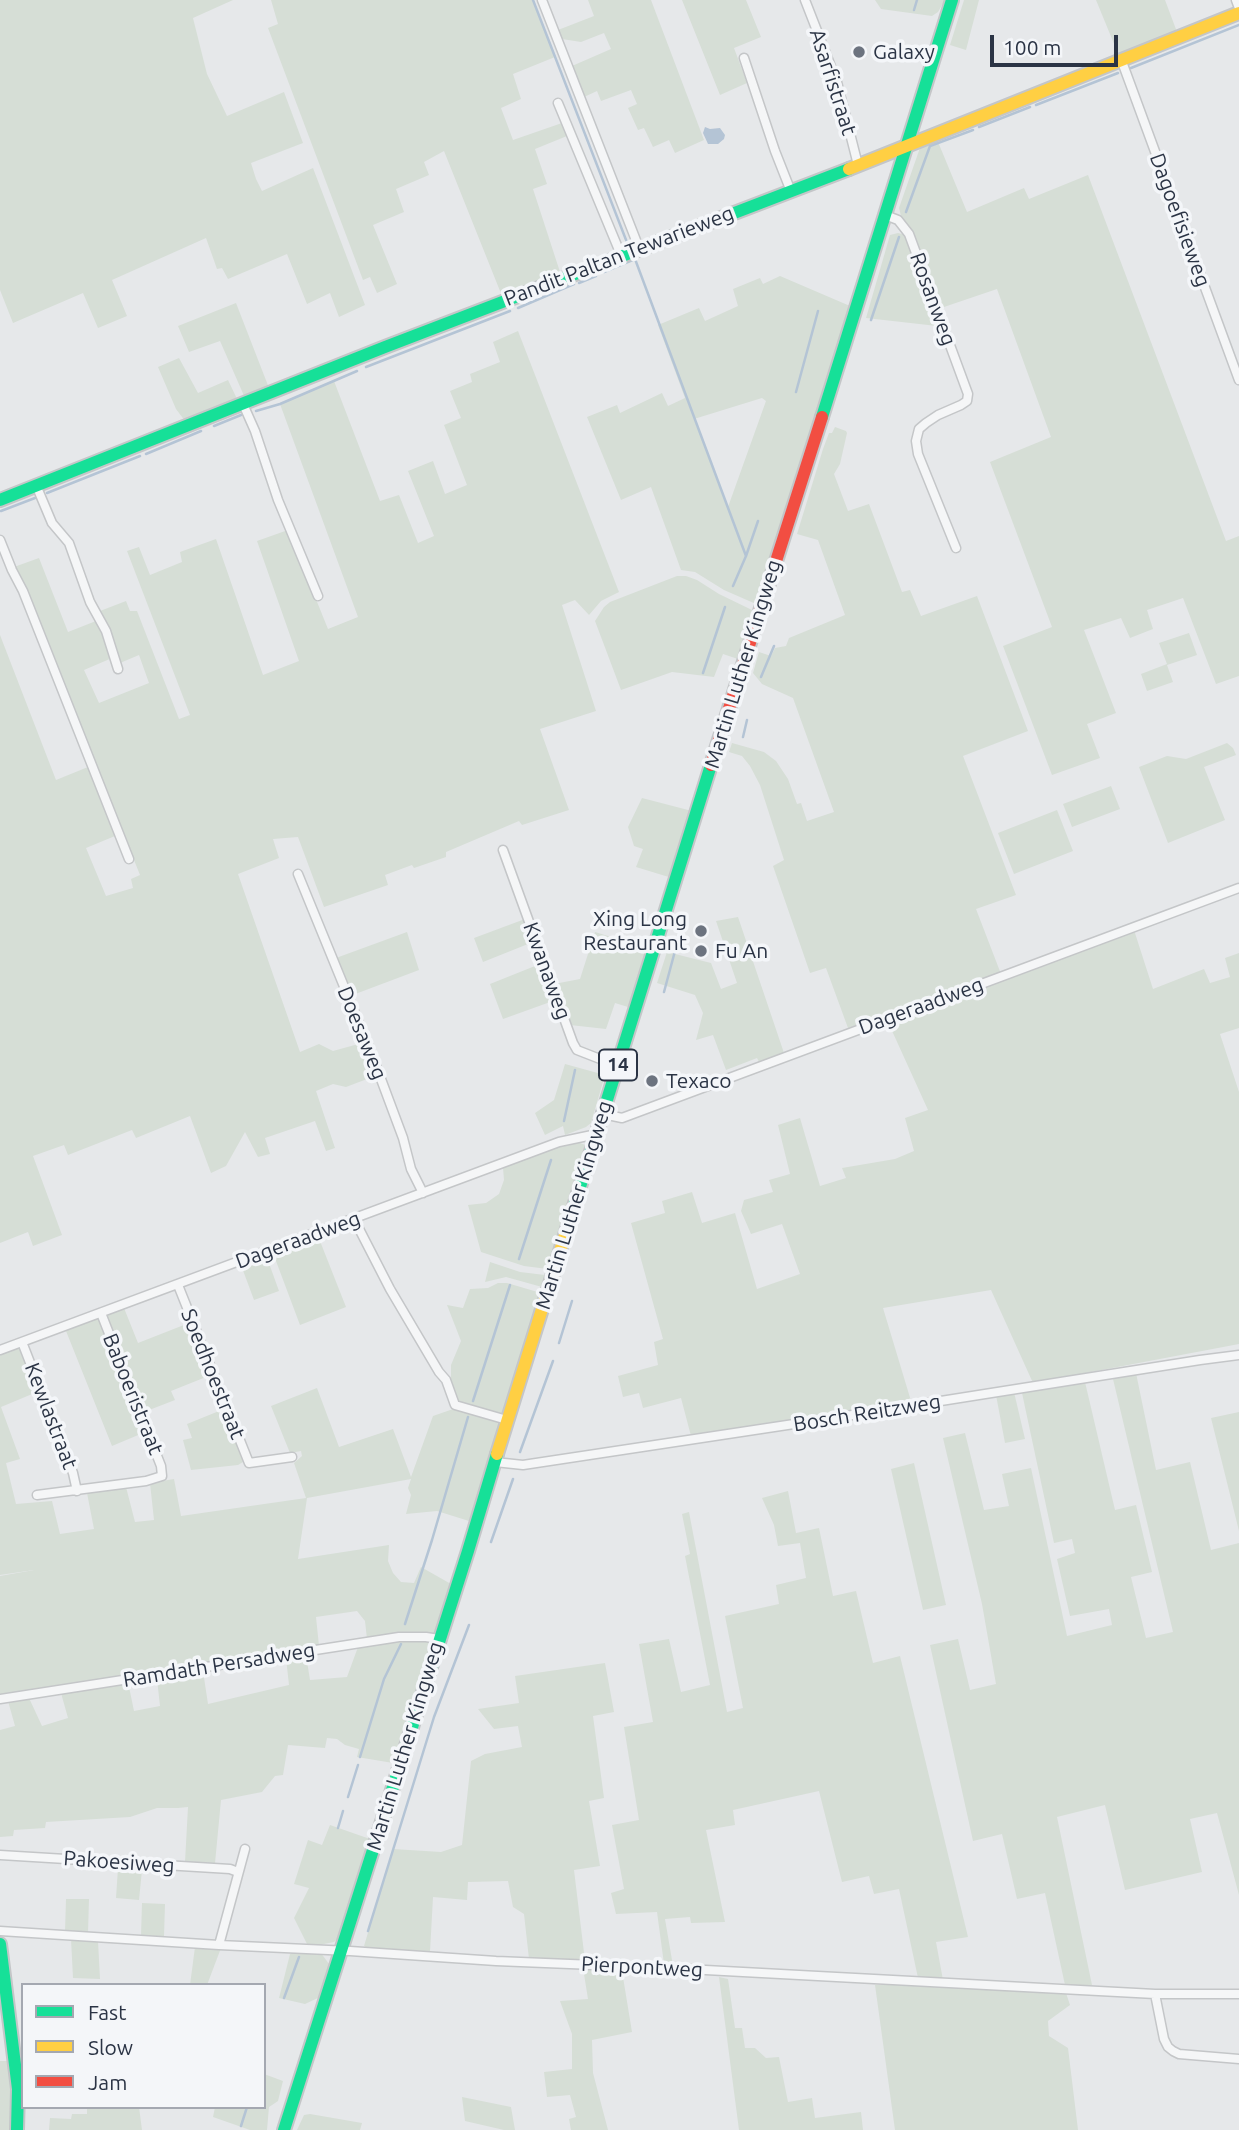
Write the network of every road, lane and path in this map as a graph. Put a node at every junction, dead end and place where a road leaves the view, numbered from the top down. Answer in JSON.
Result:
{"nodes":[{"id":1,"x":542,"y":0,"type":"edge"},
{"id":2,"x":805,"y":0,"type":"edge"},
{"id":3,"x":952,"y":0,"type":"edge"},
{"id":4,"x":1236,"y":0,"type":"edge"},
{"id":5,"x":1239,"y":8,"type":"edge"},
{"id":6,"x":1239,"y":13,"type":"edge"},
{"id":7,"x":744,"y":58,"type":"dead end"},
{"id":8,"x":1121,"y":59,"type":"junction"},
{"id":9,"x":558,"y":103,"type":"dead end"},
{"id":10,"x":906,"y":146,"type":"junction"},
{"id":11,"x":858,"y":164,"type":"junction"},
{"id":12,"x":790,"y":189,"type":"junction"},
{"id":13,"x":885,"y":215,"type":"junction"},
{"id":14,"x":639,"y":248,"type":"junction"},
{"id":15,"x":621,"y":254,"type":"junction"},
{"id":16,"x":1239,"y":380,"type":"edge"},
{"id":17,"x":243,"y":404,"type":"junction"},
{"id":18,"x":36,"y":485,"type":"junction"},
{"id":19,"x":0,"y":500,"type":"edge"},
{"id":20,"x":0,"y":540,"type":"edge"},
{"id":21,"x":956,"y":548,"type":"dead end"},
{"id":22,"x":318,"y":596,"type":"dead end"},
{"id":23,"x":118,"y":669,"type":"dead end"},
{"id":24,"x":503,"y":850,"type":"dead end"},
{"id":25,"x":129,"y":859,"type":"dead end"},
{"id":26,"x":298,"y":874,"type":"dead end"},
{"id":27,"x":1239,"y":888,"type":"edge"},
{"id":28,"x":618,"y":1066,"type":"junction"},
{"id":29,"x":603,"y":1114,"type":"junction"},
{"id":30,"x":597,"y":1134,"type":"junction"},
{"id":31,"x":423,"y":1193,"type":"junction"},
{"id":32,"x":354,"y":1219,"type":"junction"},
{"id":33,"x":178,"y":1285,"type":"junction"},
{"id":34,"x":100,"y":1313,"type":"junction"},
{"id":35,"x":22,"y":1342,"type":"junction"},
{"id":36,"x":0,"y":1350,"type":"edge"},
{"id":37,"x":1239,"y":1355,"type":"edge"},
{"id":38,"x":507,"y":1420,"type":"junction"},
{"id":39,"x":292,"y":1457,"type":"dead end"},
{"id":40,"x":495,"y":1462,"type":"junction"},
{"id":41,"x":77,"y":1491,"type":"junction"},
{"id":42,"x":37,"y":1495,"type":"dead end"},
{"id":43,"x":439,"y":1639,"type":"junction"},
{"id":44,"x":0,"y":1699,"type":"edge"},
{"id":45,"x":246,"y":1849,"type":"dead end"},
{"id":46,"x":0,"y":1855,"type":"edge"},
{"id":47,"x":238,"y":1872,"type":"junction"},
{"id":48,"x":0,"y":1931,"type":"edge"},
{"id":49,"x":0,"y":1944,"type":"edge"},
{"id":50,"x":219,"y":1945,"type":"junction"},
{"id":51,"x":341,"y":1950,"type":"junction"},
{"id":52,"x":1155,"y":1994,"type":"junction"},
{"id":53,"x":1239,"y":1994,"type":"edge"},
{"id":54,"x":1239,"y":2059,"type":"edge"},
{"id":55,"x":17,"y":2130,"type":"edge"},
{"id":56,"x":284,"y":2130,"type":"edge"}],
"edges":[{"from":1,"to":14,"type":"street"},
{"from":2,"to":11,"type":"street","name":"Asarfistraat"},
{"from":3,"to":10,"type":"main road","name":"Martin Luther Kingweg","number":"14"},
{"from":4,"to":5,"type":"street"},
{"from":6,"to":8,"type":"main road","name":"Pandit Paltan Tewarieweg"},
{"from":7,"to":12,"type":"street"},
{"from":8,"to":10,"type":"main road","name":"Pandit Paltan Tewarieweg"},
{"from":8,"to":16,"type":"street","name":"Dagoefisieweg"},
{"from":9,"to":15,"type":"street"},
{"from":10,"to":11,"type":"main road","name":"Pandit Paltan Tewarieweg"},
{"from":10,"to":13,"type":"main road","name":"Martin Luther Kingweg","number":"14"},
{"from":11,"to":12,"type":"main road","name":"Pandit Paltan Tewarieweg"},
{"from":12,"to":14,"type":"main road","name":"Pandit Paltan Tewarieweg"},
{"from":13,"to":21,"type":"street","name":"Rosanweg"},
{"from":13,"to":28,"type":"main road","name":"Martin Luther Kingweg","number":"14"},
{"from":14,"to":15,"type":"main road","name":"Pandit Paltan Tewarieweg"},
{"from":15,"to":17,"type":"main road","name":"Pandit Paltan Tewarieweg"},
{"from":17,"to":18,"type":"main road","name":"Pandit Paltan Tewarieweg"},
{"from":17,"to":22,"type":"street"},
{"from":18,"to":19,"type":"main road","name":"Pandit Paltan Tewarieweg"},
{"from":18,"to":23,"type":"street"},
{"from":20,"to":25,"type":"street"},
{"from":24,"to":28,"type":"street","name":"Kwanaweg"},
{"from":26,"to":31,"type":"street","name":"Doesaweg"},
{"from":27,"to":29,"type":"street","name":"Dageraadweg"},
{"from":28,"to":29,"type":"main road","name":"Martin Luther Kingweg","number":"14"},
{"from":29,"to":30,"type":"main road","name":"Martin Luther Kingweg","number":"14"},
{"from":30,"to":31,"type":"street","name":"Dageraadweg"},
{"from":30,"to":38,"type":"main road","name":"Martin Luther Kingweg","number":"14"},
{"from":31,"to":32,"type":"street","name":"Dageraadweg"},
{"from":32,"to":33,"type":"street","name":"Dageraadweg"},
{"from":32,"to":38,"type":"street"},
{"from":33,"to":34,"type":"street","name":"Dageraadweg"},
{"from":33,"to":39,"type":"street","name":"Soedhoestraat"},
{"from":34,"to":35,"type":"street","name":"Dageraadweg"},
{"from":34,"to":41,"type":"street","name":"Baboeristraat"},
{"from":35,"to":36,"type":"street","name":"Dageraadweg"},
{"from":35,"to":41,"type":"street","name":"Kewlastraat"},
{"from":37,"to":40,"type":"street","name":"Bosch Reitzweg"},
{"from":38,"to":40,"type":"main road","name":"Martin Luther Kingweg","number":"14"},
{"from":40,"to":43,"type":"main road","name":"Martin Luther Kingweg","number":"14"},
{"from":41,"to":42,"type":"street"},
{"from":43,"to":44,"type":"street","name":"Ramdath Persadweg"},
{"from":43,"to":51,"type":"main road","name":"Martin Luther Kingweg","number":"14"},
{"from":45,"to":47,"type":"street"},
{"from":46,"to":47,"type":"street","name":"Pakoesiweg"},
{"from":47,"to":50,"type":"street"},
{"from":48,"to":50,"type":"street","name":"Pierpontweg"},
{"from":49,"to":55,"type":"main road"},
{"from":50,"to":51,"type":"street","name":"Pierpontweg"},
{"from":51,"to":52,"type":"street","name":"Pierpontweg"},
{"from":51,"to":56,"type":"main road","name":"Martin Luther Kingweg","number":"14"},
{"from":52,"to":53,"type":"street","name":"Pierpontweg"},
{"from":52,"to":54,"type":"street"}]}
